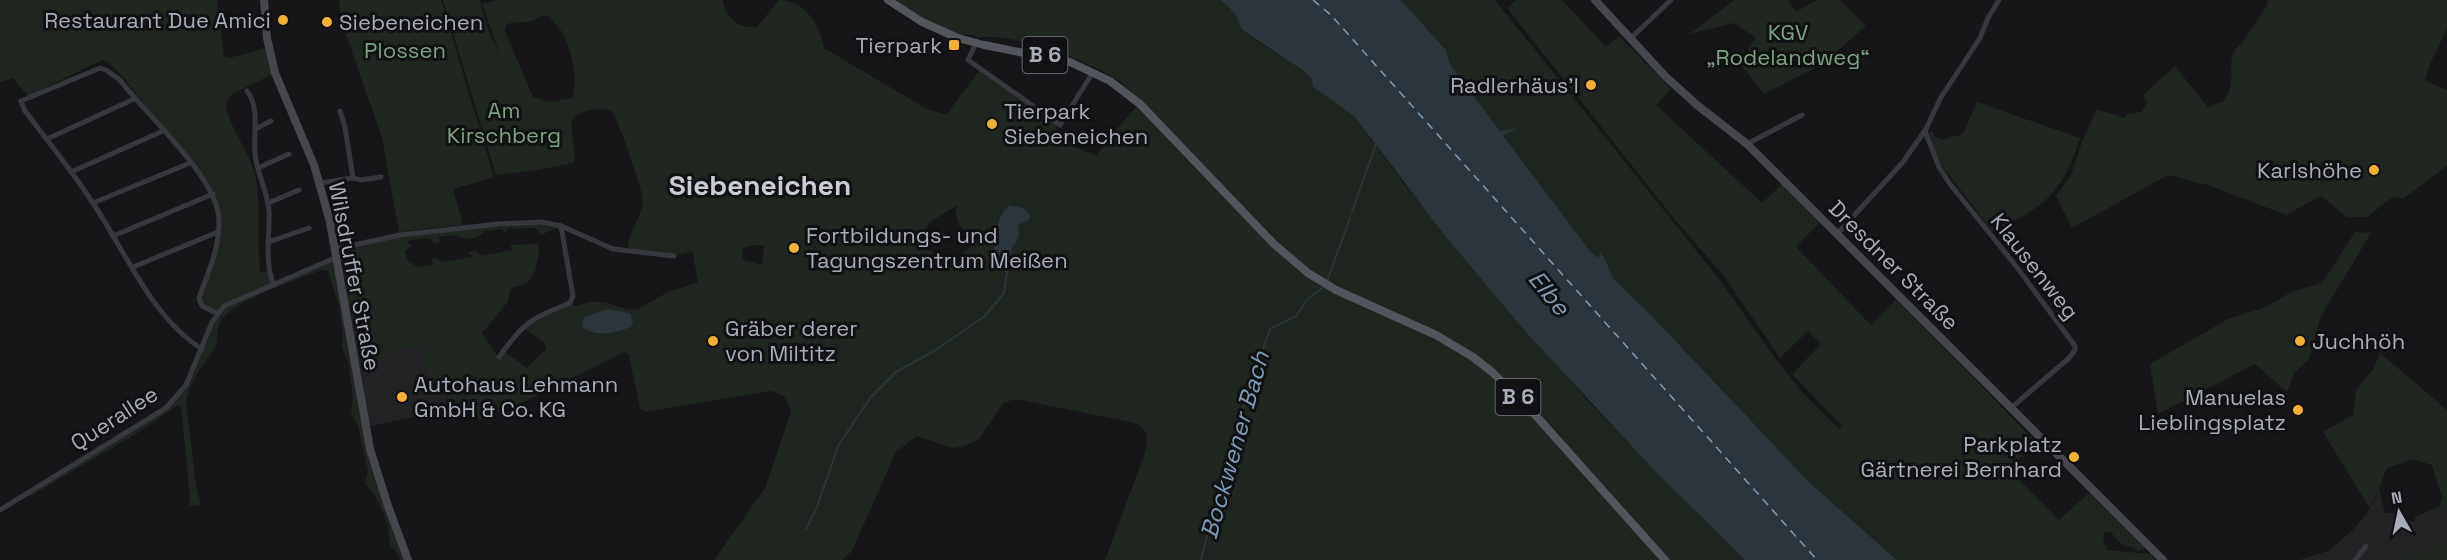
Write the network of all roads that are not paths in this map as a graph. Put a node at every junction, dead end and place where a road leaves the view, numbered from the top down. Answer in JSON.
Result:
{"nodes":[{"id":1,"x":264,"y":0,"type":"edge"},
{"id":2,"x":888,"y":0,"type":"edge"},
{"id":3,"x":1595,"y":0,"type":"edge"},
{"id":4,"x":1671,"y":0,"type":"edge"},
{"id":5,"x":1999,"y":0,"type":"edge"},
{"id":6,"x":1631,"y":38,"type":"junction"},
{"id":7,"x":976,"y":43,"type":"junction"},
{"id":8,"x":1093,"y":72,"type":"junction"},
{"id":9,"x":247,"y":91,"type":"dead end"},
{"id":10,"x":134,"y":99,"type":"junction"},
{"id":11,"x":340,"y":111,"type":"dead end"},
{"id":12,"x":1802,"y":115,"type":"dead end"},
{"id":13,"x":271,"y":121,"type":"dead end"},
{"id":14,"x":255,"y":129,"type":"junction"},
{"id":15,"x":1926,"y":129,"type":"junction"},
{"id":16,"x":163,"y":131,"type":"junction"},
{"id":17,"x":47,"y":139,"type":"junction"},
{"id":18,"x":1748,"y":144,"type":"junction"},
{"id":19,"x":289,"y":154,"type":"dead end"},
{"id":20,"x":190,"y":163,"type":"junction"},
{"id":21,"x":258,"y":168,"type":"junction"},
{"id":22,"x":71,"y":172,"type":"junction"},
{"id":23,"x":381,"y":177,"type":"dead end"},
{"id":24,"x":353,"y":178,"type":"junction"},
{"id":25,"x":320,"y":183,"type":"junction"},
{"id":26,"x":299,"y":190,"type":"dead end"},
{"id":27,"x":213,"y":194,"type":"junction"},
{"id":28,"x":93,"y":203,"type":"junction"},
{"id":29,"x":268,"y":203,"type":"junction"},
{"id":30,"x":561,"y":226,"type":"junction"},
{"id":31,"x":309,"y":228,"type":"dead end"},
{"id":32,"x":218,"y":232,"type":"junction"},
{"id":33,"x":1838,"y":233,"type":"junction"},
{"id":34,"x":113,"y":236,"type":"junction"},
{"id":35,"x":268,"y":242,"type":"junction"},
{"id":36,"x":336,"y":253,"type":"junction"},
{"id":37,"x":674,"y":256,"type":"dead end"},
{"id":38,"x":133,"y":267,"type":"junction"},
{"id":39,"x":274,"y":285,"type":"junction"},
{"id":40,"x":218,"y":314,"type":"junction"},
{"id":41,"x":202,"y":350,"type":"junction"},
{"id":42,"x":499,"y":357,"type":"dead end"},
{"id":43,"x":2011,"y":408,"type":"junction"},
{"id":44,"x":0,"y":510,"type":"edge"},
{"id":45,"x":2366,"y":546,"type":"dead end"},
{"id":46,"x":408,"y":560,"type":"edge"},
{"id":47,"x":1665,"y":560,"type":"edge"},
{"id":48,"x":2163,"y":560,"type":"edge"},
{"id":49,"x":2355,"y":560,"type":"edge"}],
"edges":[{"from":1,"to":25,"type":"main road","name":"Wilsdruffer Straße"},
{"from":2,"to":7,"type":"main road","number":"B 6"},
{"from":3,"to":6,"type":"main road","name":"Dresdner Straße"},
{"from":4,"to":6,"type":"street"},
{"from":5,"to":15,"type":"street"},
{"from":6,"to":18,"type":"main road","name":"Dresdner Straße"},
{"from":7,"to":8,"type":"main road","number":"B 6"},
{"from":7,"to":8,"type":"street"},
{"from":8,"to":47,"type":"main road","number":"B 6"},
{"from":9,"to":14,"type":"street"},
{"from":10,"to":16,"type":"street"},
{"from":10,"to":17,"type":"street"},
{"from":10,"to":17,"type":"street"},
{"from":11,"to":24,"type":"street"},
{"from":12,"to":18,"type":"street"},
{"from":13,"to":14,"type":"street"},
{"from":14,"to":21,"type":"street"},
{"from":15,"to":33,"type":"street"},
{"from":15,"to":43,"type":"street","name":"Klausenweg"},
{"from":16,"to":20,"type":"street"},
{"from":16,"to":22,"type":"street"},
{"from":17,"to":22,"type":"street"},
{"from":18,"to":33,"type":"main road","name":"Dresdner Straße"},
{"from":19,"to":21,"type":"street"},
{"from":20,"to":27,"type":"street"},
{"from":20,"to":28,"type":"street"},
{"from":21,"to":29,"type":"street"},
{"from":22,"to":28,"type":"street"},
{"from":23,"to":24,"type":"street"},
{"from":24,"to":25,"type":"street"},
{"from":25,"to":36,"type":"main road","name":"Wilsdruffer Straße"},
{"from":26,"to":29,"type":"street"},
{"from":27,"to":32,"type":"street"},
{"from":27,"to":34,"type":"street"},
{"from":28,"to":34,"type":"street"},
{"from":29,"to":35,"type":"street"},
{"from":30,"to":36,"type":"street"},
{"from":30,"to":37,"type":"street"},
{"from":30,"to":42,"type":"street"},
{"from":31,"to":35,"type":"street"},
{"from":32,"to":38,"type":"street"},
{"from":32,"to":40,"type":"street"},
{"from":33,"to":43,"type":"main road","name":"Dresdner Straße"},
{"from":34,"to":38,"type":"street"},
{"from":35,"to":39,"type":"street"},
{"from":36,"to":39,"type":"street"},
{"from":36,"to":46,"type":"main road","name":"Wilsdruffer Straße"},
{"from":38,"to":41,"type":"street"},
{"from":39,"to":40,"type":"street"},
{"from":40,"to":41,"type":"street","name":"Querallee"},
{"from":41,"to":44,"type":"street","name":"Querallee"},
{"from":43,"to":48,"type":"main road","name":"Dresdner Straße"},
{"from":45,"to":49,"type":"street"}]}
